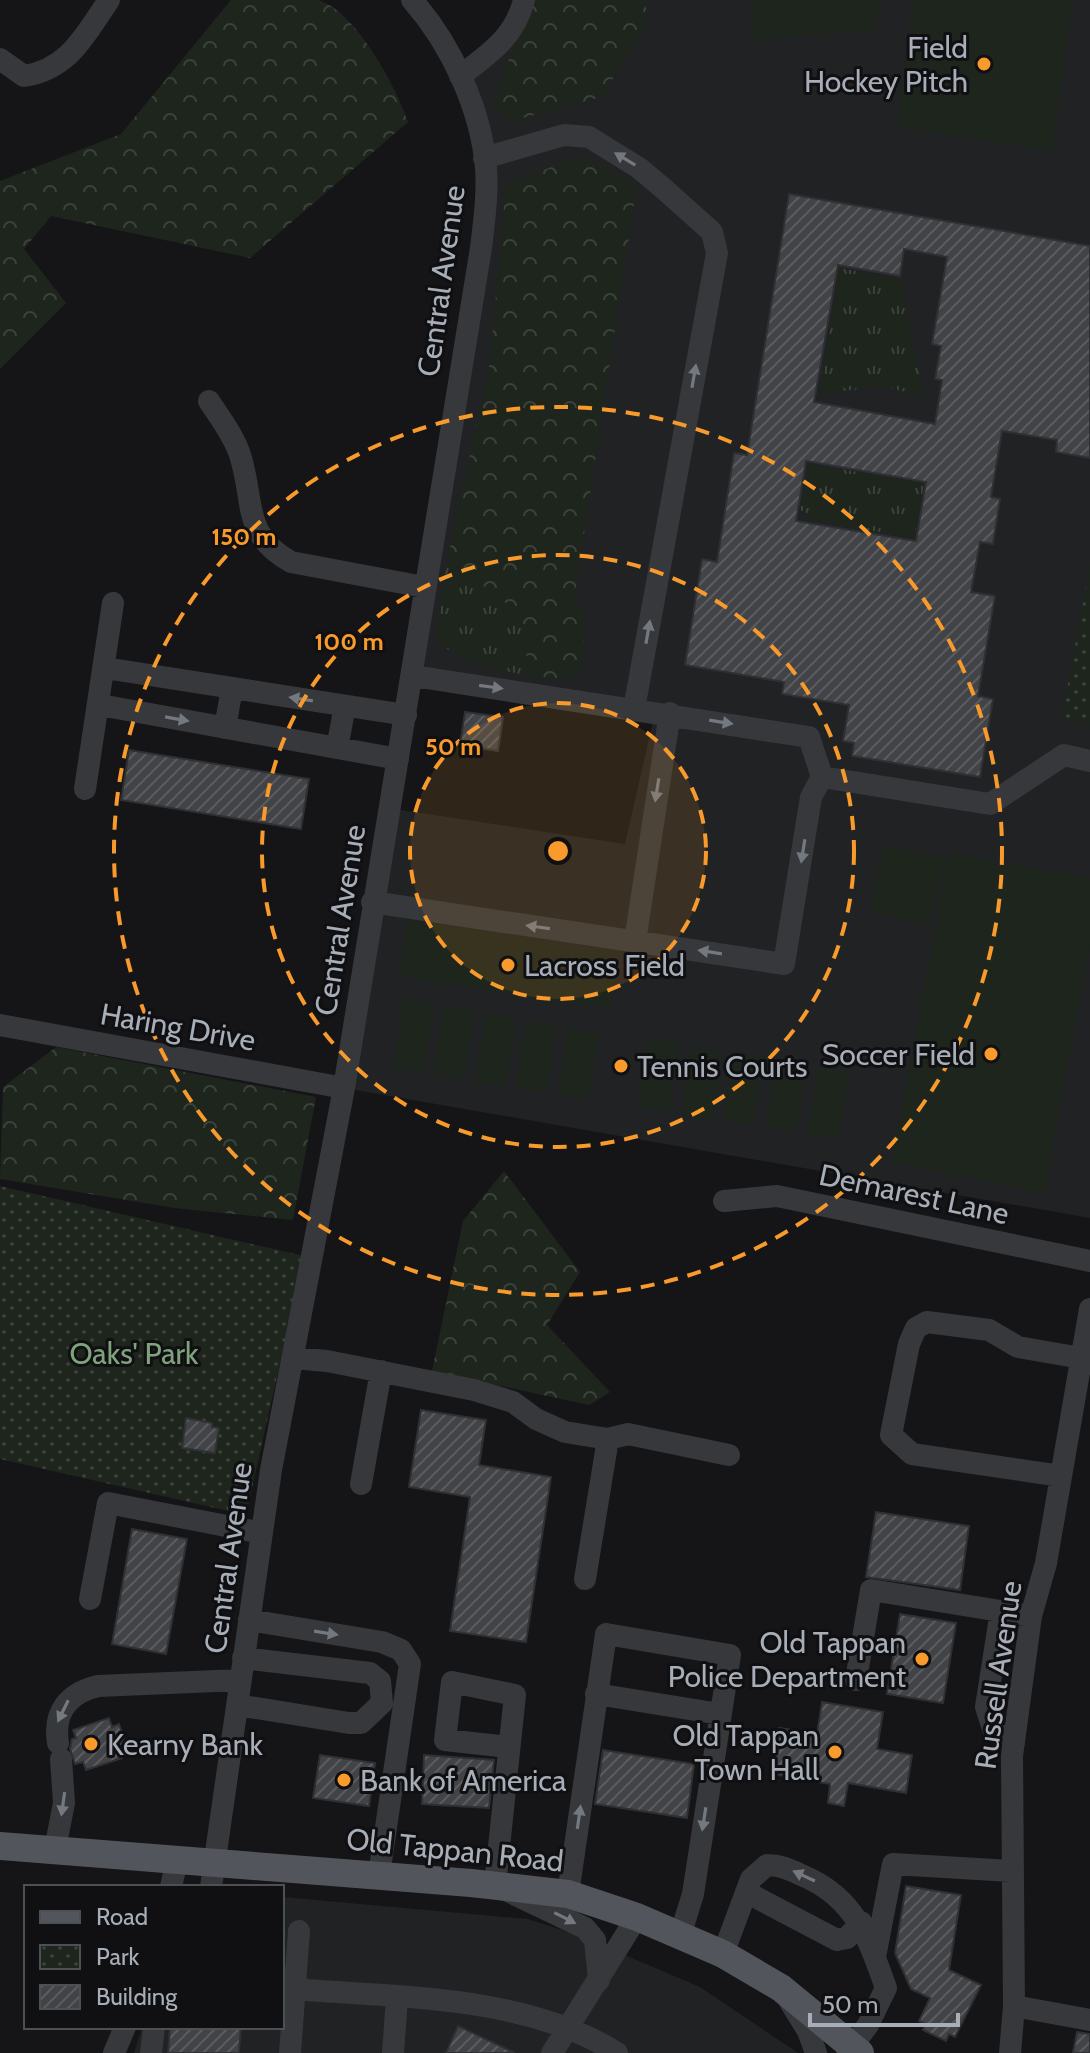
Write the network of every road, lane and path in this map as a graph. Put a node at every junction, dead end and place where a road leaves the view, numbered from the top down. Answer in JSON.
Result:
{"nodes":[{"id":1,"x":109,"y":0,"type":"edge"},
{"id":2,"x":412,"y":0,"type":"edge"},
{"id":3,"x":524,"y":0,"type":"edge"},
{"id":4,"x":0,"y":59,"type":"edge"},
{"id":5,"x":460,"y":76,"type":"junction"},
{"id":6,"x":484,"y":158,"type":"junction"},
{"id":7,"x":209,"y":401,"type":"dead end"},
{"id":8,"x":424,"y":587,"type":"junction"},
{"id":9,"x":113,"y":603,"type":"dead end"},
{"id":10,"x":105,"y":668,"type":"junction"},
{"id":11,"x":413,"y":676,"type":"junction"},
{"id":12,"x":232,"y":688,"type":"junction"},
{"id":13,"x":100,"y":705,"type":"junction"},
{"id":14,"x":345,"y":706,"type":"junction"},
{"id":15,"x":634,"y":709,"type":"junction"},
{"id":16,"x":670,"y":713,"type":"junction"},
{"id":17,"x":406,"y":715,"type":"junction"},
{"id":18,"x":225,"y":728,"type":"junction"},
{"id":19,"x":337,"y":748,"type":"junction"},
{"id":20,"x":398,"y":759,"type":"junction"},
{"id":21,"x":1090,"y":761,"type":"edge"},
{"id":22,"x":822,"y":777,"type":"junction"},
{"id":23,"x":85,"y":789,"type":"dead end"},
{"id":24,"x":372,"y":902,"type":"junction"},
{"id":25,"x":635,"y":941,"type":"junction"},
{"id":26,"x":0,"y":1025,"type":"edge"},
{"id":27,"x":344,"y":1088,"type":"junction"},
{"id":28,"x":724,"y":1201,"type":"dead end"},
{"id":29,"x":1090,"y":1261,"type":"edge"},
{"id":30,"x":1090,"y":1309,"type":"edge"},
{"id":31,"x":293,"y":1358,"type":"junction"},
{"id":32,"x":1081,"y":1358,"type":"junction"},
{"id":33,"x":381,"y":1371,"type":"junction"},
{"id":34,"x":1081,"y":1416,"type":"edge"},
{"id":35,"x":608,"y":1439,"type":"junction"},
{"id":36,"x":729,"y":1455,"type":"dead end"},
{"id":37,"x":1061,"y":1476,"type":"junction"},
{"id":38,"x":361,"y":1484,"type":"dead end"},
{"id":39,"x":262,"y":1533,"type":"junction"},
{"id":40,"x":585,"y":1579,"type":"dead end"},
{"id":41,"x":90,"y":1599,"type":"dead end"},
{"id":42,"x":1001,"y":1611,"type":"junction"},
{"id":43,"x":1031,"y":1616,"type":"junction"},
{"id":44,"x":249,"y":1620,"type":"junction"},
{"id":45,"x":242,"y":1669,"type":"junction"},
{"id":46,"x":856,"y":1680,"type":"dead end"},
{"id":47,"x":596,"y":1694,"type":"junction"},
{"id":48,"x":237,"y":1705,"type":"junction"},
{"id":49,"x":720,"y":1714,"type":"junction"},
{"id":50,"x":1014,"y":1743,"type":"junction"},
{"id":51,"x":509,"y":1747,"type":"dead end"},
{"id":52,"x":0,"y":1846,"type":"edge"},
{"id":53,"x":55,"y":1849,"type":"junction"},
{"id":54,"x":1011,"y":1871,"type":"junction"},
{"id":55,"x":174,"y":1873,"type":"edge"},
{"id":56,"x":212,"y":1875,"type":"edge"},
{"id":57,"x":379,"y":1875,"type":"junction"},
{"id":58,"x":495,"y":1885,"type":"junction"},
{"id":59,"x":746,"y":1892,"type":"junction"},
{"id":60,"x":568,"y":1894,"type":"junction"},
{"id":61,"x":637,"y":1917,"type":"junction"},
{"id":62,"x":861,"y":1922,"type":"junction"},
{"id":63,"x":299,"y":1931,"type":"dead end"},
{"id":64,"x":680,"y":1936,"type":"junction"},
{"id":65,"x":723,"y":1954,"type":"junction"},
{"id":66,"x":875,"y":1957,"type":"junction"},
{"id":67,"x":599,"y":1980,"type":"junction"},
{"id":68,"x":781,"y":1988,"type":"junction"},
{"id":69,"x":288,"y":1989,"type":"edge"},
{"id":70,"x":397,"y":1998,"type":"junction"},
{"id":71,"x":1014,"y":2006,"type":"junction"},
{"id":72,"x":1090,"y":2020,"type":"edge"},
{"id":73,"x":568,"y":2027,"type":"junction"},
{"id":74,"x":124,"y":2029,"type":"edge"},
{"id":75,"x":154,"y":2029,"type":"edge"},
{"id":76,"x":853,"y":2051,"type":"edge"},
{"id":77,"x":611,"y":2052,"type":"edge"},
{"id":78,"x":114,"y":2053,"type":"edge"},
{"id":79,"x":151,"y":2053,"type":"edge"},
{"id":80,"x":290,"y":2053,"type":"edge"},
{"id":81,"x":393,"y":2053,"type":"edge"},
{"id":82,"x":552,"y":2053,"type":"edge"},
{"id":83,"x":816,"y":2053,"type":"edge"},
{"id":84,"x":1010,"y":2053,"type":"edge"}],
"edges":[{"from":1,"to":4,"type":"street"},
{"from":2,"to":5,"type":"street","name":"Central Avenue"},
{"from":3,"to":5,"type":"street"},
{"from":5,"to":6,"type":"street","name":"Central Avenue"},
{"from":6,"to":8,"type":"street","name":"Central Avenue"},
{"from":15,"to":6,"type":"street","one_way":true},
{"from":7,"to":8,"type":"street"},
{"from":8,"to":11,"type":"street","name":"Central Avenue"},
{"from":9,"to":10,"type":"street"},
{"from":10,"to":12,"type":"street"},
{"from":10,"to":13,"type":"street"},
{"from":11,"to":15,"type":"street","one_way":true},
{"from":11,"to":17,"type":"street","name":"Central Avenue"},
{"from":14,"to":12,"type":"street","one_way":true},
{"from":12,"to":18,"type":"street"},
{"from":13,"to":18,"type":"street","one_way":true},
{"from":13,"to":23,"type":"street"},
{"from":14,"to":17,"type":"street"},
{"from":14,"to":19,"type":"street"},
{"from":15,"to":16,"type":"street"},
{"from":16,"to":22,"type":"street","one_way":true},
{"from":16,"to":25,"type":"street","one_way":true},
{"from":17,"to":20,"type":"street","name":"Central Avenue"},
{"from":18,"to":19,"type":"street"},
{"from":19,"to":20,"type":"street"},
{"from":20,"to":24,"type":"street","name":"Central Avenue"},
{"from":21,"to":22,"type":"street"},
{"from":22,"to":25,"type":"street","one_way":true},
{"from":25,"to":24,"type":"street","one_way":true},
{"from":24,"to":27,"type":"street","name":"Central Avenue"},
{"from":26,"to":27,"type":"street","name":"Haring Drive"},
{"from":27,"to":31,"type":"street","name":"Central Avenue"},
{"from":28,"to":29,"type":"street","name":"Demarest Lane"},
{"from":30,"to":32,"type":"street","name":"Russell Avenue"},
{"from":31,"to":33,"type":"street"},
{"from":31,"to":39,"type":"street","name":"Central Avenue"},
{"from":32,"to":34,"type":"street","name":"Russell Avenue"},
{"from":32,"to":37,"type":"street"},
{"from":33,"to":35,"type":"street"},
{"from":33,"to":38,"type":"street"},
{"from":34,"to":37,"type":"street","name":"Russell Avenue"},
{"from":35,"to":36,"type":"street"},
{"from":35,"to":40,"type":"street"},
{"from":37,"to":43,"type":"street","name":"Russell Avenue"},
{"from":39,"to":41,"type":"street"},
{"from":39,"to":44,"type":"street","name":"Central Avenue"},
{"from":42,"to":43,"type":"street"},
{"from":42,"to":46,"type":"street"},
{"from":42,"to":50,"type":"street"},
{"from":43,"to":50,"type":"street","name":"Russell Avenue"},
{"from":44,"to":45,"type":"street","name":"Central Avenue"},
{"from":44,"to":57,"type":"street","one_way":true},
{"from":45,"to":48,"type":"street","name":"Central Avenue"},
{"from":45,"to":48,"type":"street"},
{"from":45,"to":53,"type":"street","one_way":true},
{"from":47,"to":49,"type":"street"},
{"from":47,"to":49,"type":"street"},
{"from":60,"to":47,"type":"street","one_way":true},
{"from":48,"to":56,"type":"street","name":"Central Avenue"},
{"from":49,"to":64,"type":"street","one_way":true},
{"from":50,"to":54,"type":"street","name":"Russell Avenue"},
{"from":51,"to":58,"type":"street"},
{"from":52,"to":53,"type":"main road","name":"Old Tappan Road"},
{"from":53,"to":55,"type":"main road","name":"Old Tappan Road"},
{"from":54,"to":66,"type":"street"},
{"from":54,"to":71,"type":"street","name":"Russell Avenue"},
{"from":55,"to":56,"type":"main road","name":"Old Tappan Road"},
{"from":56,"to":57,"type":"main road","name":"Old Tappan Road"},
{"from":57,"to":58,"type":"main road","name":"Old Tappan Road"},
{"from":58,"to":60,"type":"main road","name":"Old Tappan Road"},
{"from":58,"to":67,"type":"street","one_way":true},
{"from":59,"to":62,"type":"street"},
{"from":62,"to":59,"type":"street","one_way":true},
{"from":59,"to":65,"type":"street"},
{"from":60,"to":61,"type":"main road","name":"Old Tappan Road"},
{"from":61,"to":64,"type":"main road","name":"Old Tappan Road"},
{"from":61,"to":67,"type":"street"},
{"from":62,"to":66,"type":"street"},
{"from":63,"to":69,"type":"street"},
{"from":64,"to":65,"type":"main road","name":"Old Tappan Road"},
{"from":65,"to":68,"type":"main road","name":"Old Tappan Road"},
{"from":66,"to":76,"type":"street"},
{"from":67,"to":73,"type":"street"},
{"from":68,"to":76,"type":"main road","name":"Old Tappan Road"},
{"from":68,"to":83,"type":"street"},
{"from":69,"to":70,"type":"street"},
{"from":69,"to":80,"type":"street"},
{"from":70,"to":73,"type":"street"},
{"from":70,"to":81,"type":"street"},
{"from":71,"to":72,"type":"street"},
{"from":71,"to":84,"type":"street","name":"Russell Avenue"},
{"from":73,"to":77,"type":"street"},
{"from":73,"to":82,"type":"street"},
{"from":74,"to":78,"type":"street"},
{"from":75,"to":79,"type":"street"}]}
